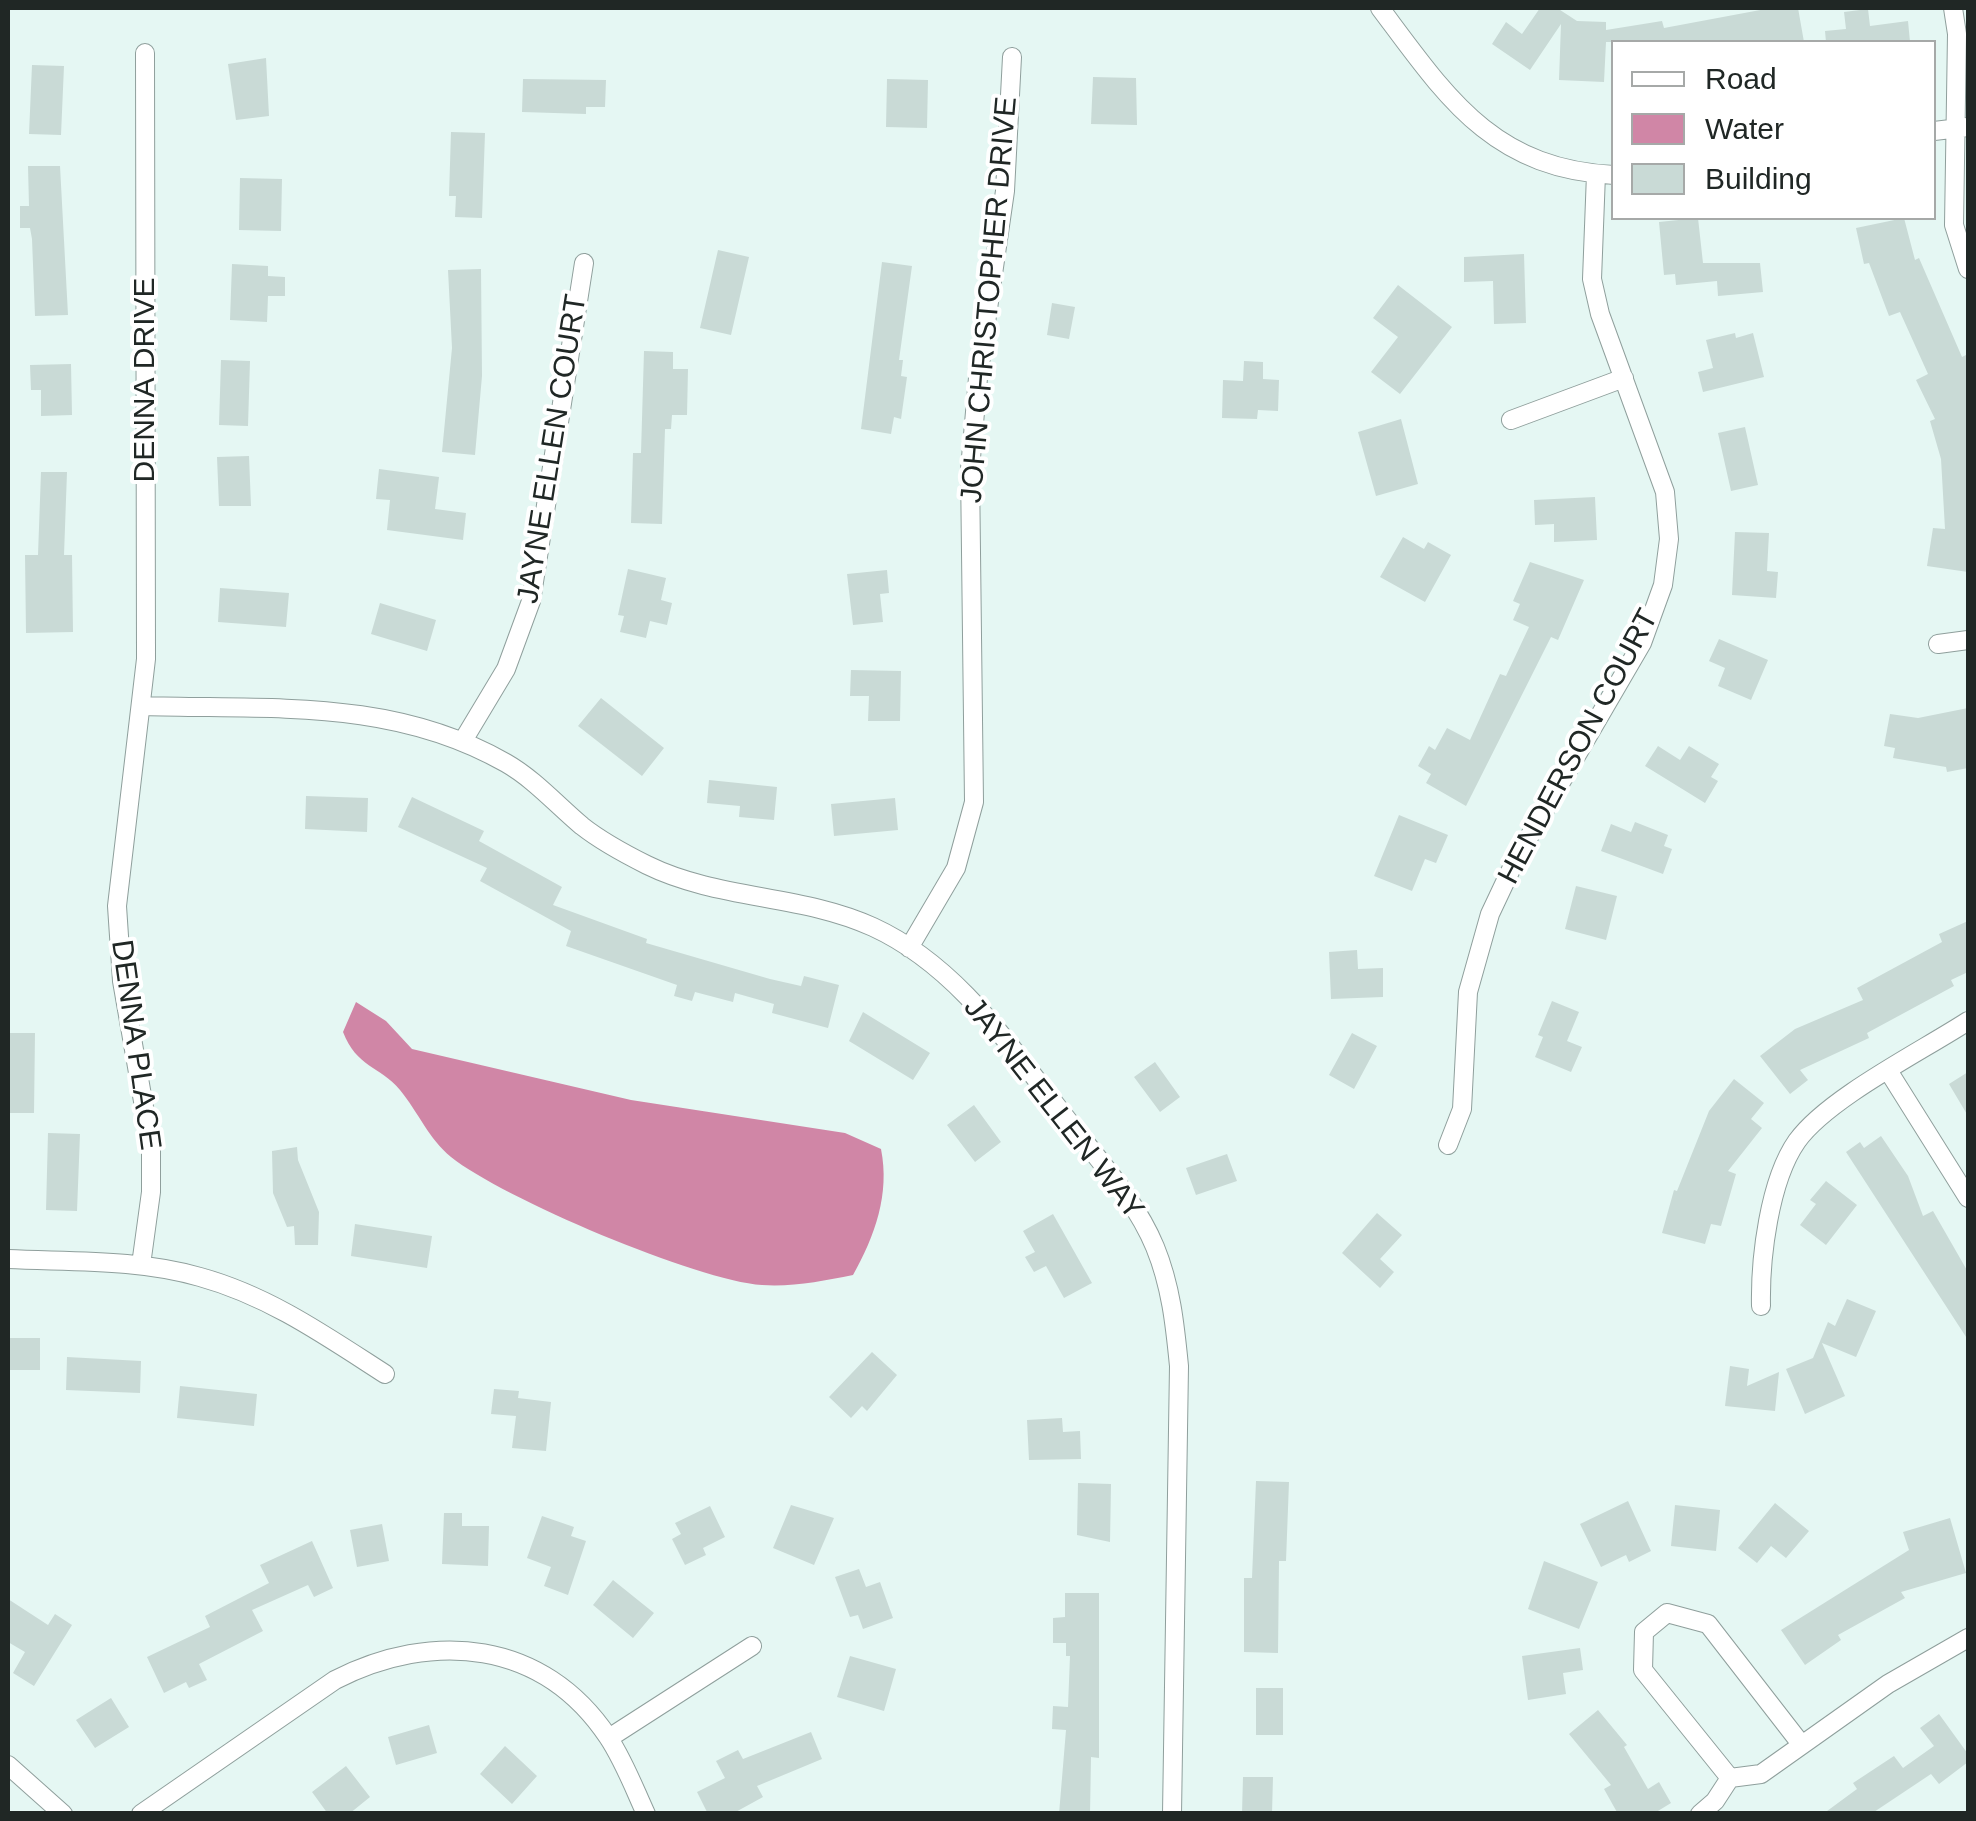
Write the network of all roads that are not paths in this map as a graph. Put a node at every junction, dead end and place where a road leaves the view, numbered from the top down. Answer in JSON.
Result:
{"nodes":[{"id":1,"x":1380,"y":8,"type":"edge"},
{"id":2,"x":1952,"y":8,"type":"edge"},
{"id":3,"x":145,"y":54,"type":"dead end"},
{"id":4,"x":1012,"y":57,"type":"dead end"},
{"id":5,"x":1964,"y":131,"type":"edge"},
{"id":6,"x":1936,"y":132,"type":"edge"},
{"id":7,"x":1605,"y":175,"type":"edge"},
{"id":8,"x":584,"y":263,"type":"dead end"},
{"id":9,"x":1968,"y":269,"type":"edge"},
{"id":10,"x":1624,"y":378,"type":"junction"},
{"id":11,"x":1510,"y":420,"type":"dead end"},
{"id":12,"x":1968,"y":640,"type":"edge"},
{"id":13,"x":1938,"y":644,"type":"dead end"},
{"id":14,"x":144,"y":706,"type":"junction"},
{"id":15,"x":464,"y":740,"type":"junction"},
{"id":16,"x":909,"y":948,"type":"junction"},
{"id":17,"x":1968,"y":1021,"type":"edge"},
{"id":18,"x":1889,"y":1072,"type":"junction"},
{"id":19,"x":1448,"y":1144,"type":"dead end"},
{"id":20,"x":1968,"y":1198,"type":"edge"},
{"id":21,"x":8,"y":1259,"type":"edge"},
{"id":22,"x":141,"y":1265,"type":"junction"},
{"id":23,"x":1761,"y":1306,"type":"dead end"},
{"id":24,"x":385,"y":1374,"type":"dead end"},
{"id":25,"x":1968,"y":1638,"type":"edge"},
{"id":26,"x":752,"y":1646,"type":"dead end"},
{"id":27,"x":609,"y":1738,"type":"junction"},
{"id":28,"x":1801,"y":1744,"type":"junction"},
{"id":29,"x":8,"y":1766,"type":"edge"},
{"id":30,"x":1730,"y":1778,"type":"junction"},
{"id":31,"x":63,"y":1814,"type":"edge"},
{"id":32,"x":141,"y":1814,"type":"edge"},
{"id":33,"x":646,"y":1814,"type":"edge"},
{"id":34,"x":1172,"y":1814,"type":"edge"},
{"id":35,"x":1700,"y":1814,"type":"edge"}],
"edges":[{"from":1,"to":7,"type":"street"},
{"from":2,"to":5,"type":"street"},
{"from":3,"to":14,"type":"street","name":"DENNA DRIVE"},
{"from":4,"to":16,"type":"street","name":"JOHN CHRISTOPHER DRIVE"},
{"from":5,"to":6,"type":"street"},
{"from":5,"to":9,"type":"street"},
{"from":7,"to":10,"type":"street","name":"HENDERSON COURT"},
{"from":8,"to":15,"type":"street","name":"JAYNE ELLEN COURT"},
{"from":10,"to":11,"type":"street"},
{"from":10,"to":19,"type":"street","name":"HENDERSON COURT"},
{"from":12,"to":13,"type":"street"},
{"from":14,"to":15,"type":"street","name":"JAYNE ELLEN WAY"},
{"from":14,"to":22,"type":"street","name":"DENNA PLACE"},
{"from":15,"to":16,"type":"street","name":"JAYNE ELLEN WAY"},
{"from":16,"to":34,"type":"street","name":"JAYNE ELLEN WAY"},
{"from":17,"to":18,"type":"street"},
{"from":18,"to":20,"type":"street"},
{"from":18,"to":23,"type":"street"},
{"from":21,"to":22,"type":"street"},
{"from":22,"to":24,"type":"street"},
{"from":25,"to":28,"type":"street"},
{"from":26,"to":27,"type":"street"},
{"from":27,"to":32,"type":"street"},
{"from":27,"to":33,"type":"street"},
{"from":28,"to":30,"type":"street"},
{"from":28,"to":30,"type":"street"},
{"from":29,"to":31,"type":"street"},
{"from":30,"to":35,"type":"street"}]}
